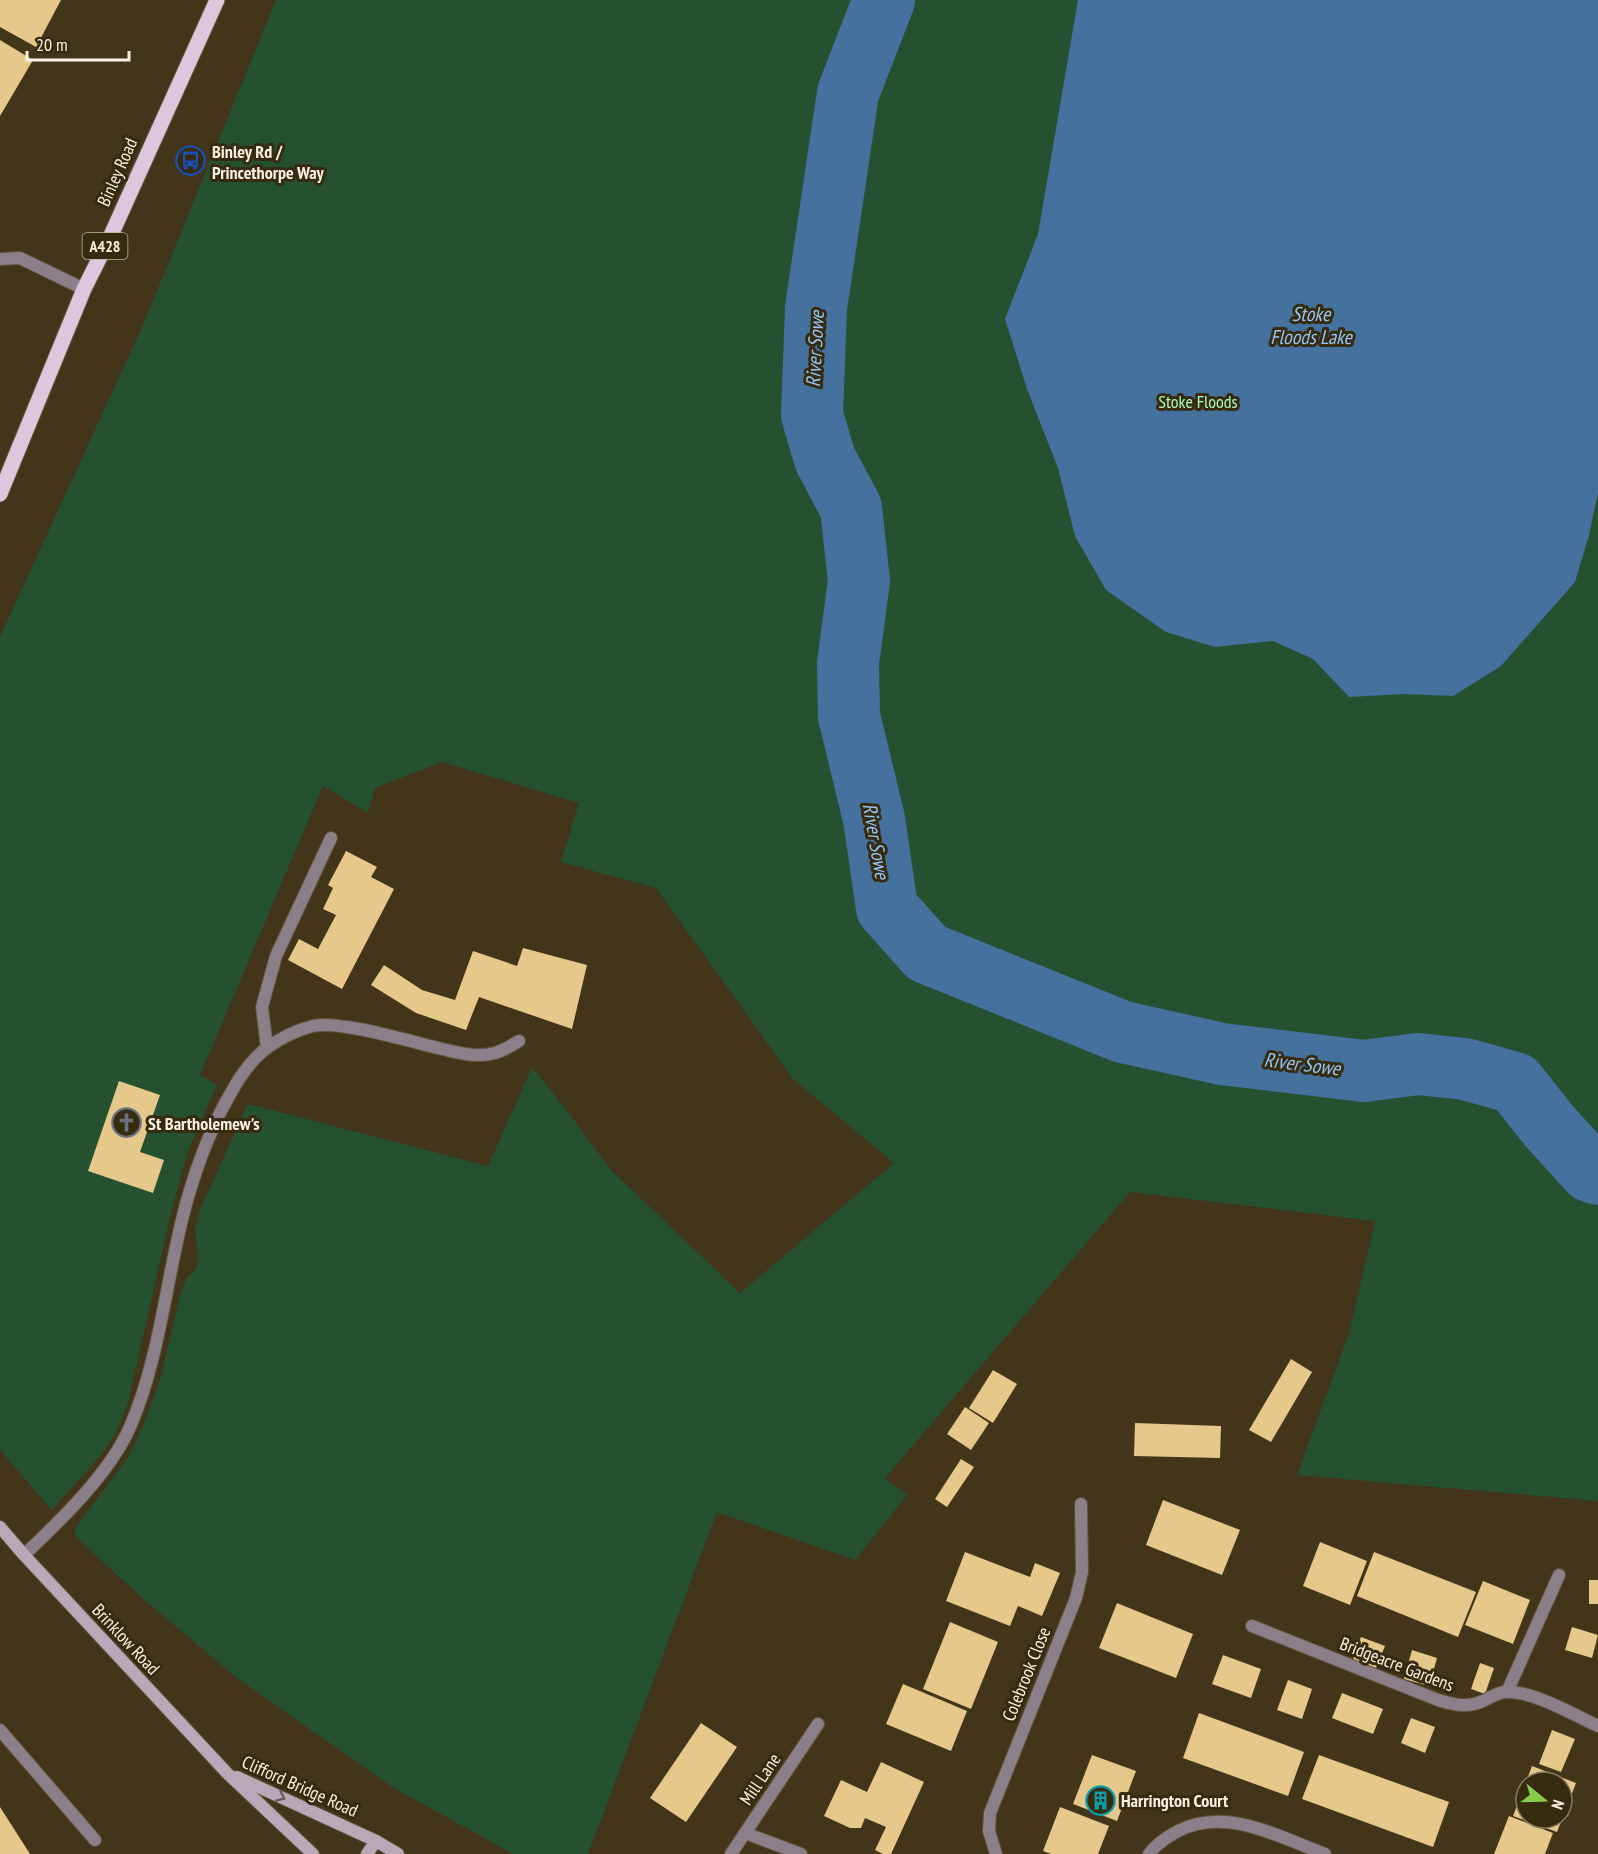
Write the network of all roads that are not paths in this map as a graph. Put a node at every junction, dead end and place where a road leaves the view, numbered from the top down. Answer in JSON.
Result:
{"nodes":[{"id":1,"x":218,"y":0,"type":"edge"},
{"id":2,"x":0,"y":259,"type":"edge"},
{"id":3,"x":84,"y":289,"type":"junction"},
{"id":4,"x":0,"y":494,"type":"edge"},
{"id":5,"x":331,"y":838,"type":"dead end"},
{"id":6,"x":519,"y":1041,"type":"dead end"},
{"id":7,"x":267,"y":1048,"type":"junction"},
{"id":8,"x":1081,"y":1504,"type":"dead end"},
{"id":9,"x":0,"y":1527,"type":"edge"},
{"id":10,"x":24,"y":1555,"type":"junction"},
{"id":11,"x":1559,"y":1575,"type":"dead end"},
{"id":12,"x":1252,"y":1626,"type":"dead end"},
{"id":13,"x":1507,"y":1692,"type":"junction"},
{"id":14,"x":818,"y":1725,"type":"dead end"},
{"id":15,"x":1598,"y":1726,"type":"edge"},
{"id":16,"x":0,"y":1730,"type":"edge"},
{"id":17,"x":227,"y":1773,"type":"junction"},
{"id":18,"x":745,"y":1833,"type":"junction"},
{"id":19,"x":95,"y":1840,"type":"dead end"},
{"id":20,"x":376,"y":1841,"type":"junction"},
{"id":21,"x":313,"y":1854,"type":"edge"},
{"id":22,"x":367,"y":1854,"type":"edge"},
{"id":23,"x":398,"y":1854,"type":"edge"},
{"id":24,"x":731,"y":1854,"type":"edge"},
{"id":25,"x":801,"y":1854,"type":"edge"},
{"id":26,"x":996,"y":1854,"type":"edge"},
{"id":27,"x":1149,"y":1854,"type":"edge"},
{"id":28,"x":1325,"y":1854,"type":"edge"}],
"edges":[{"from":1,"to":3,"type":"main road","name":"Binley Road","number":"A428"},
{"from":2,"to":3,"type":"street"},
{"from":3,"to":4,"type":"main road","name":"Binley Road","number":"A428"},
{"from":5,"to":7,"type":"street"},
{"from":6,"to":7,"type":"street"},
{"from":7,"to":10,"type":"street"},
{"from":8,"to":26,"type":"street","name":"Colebrook Close"},
{"from":9,"to":10,"type":"main road","name":"Brinklow Road"},
{"from":10,"to":17,"type":"main road","name":"Brinklow Road"},
{"from":11,"to":13,"type":"street"},
{"from":12,"to":13,"type":"street","name":"Bridgeacre Gardens"},
{"from":13,"to":15,"type":"street"},
{"from":14,"to":18,"type":"street","name":"Mill Lane"},
{"from":16,"to":19,"type":"street"},
{"from":17,"to":20,"type":"main road","name":"Clifford Bridge Road","one_way":true},
{"from":17,"to":21,"type":"main road","name":"Clifford Bridge Road"},
{"from":18,"to":24,"type":"street","name":"Mill Lane"},
{"from":18,"to":25,"type":"street"},
{"from":20,"to":22,"type":"main road"},
{"from":20,"to":23,"type":"main road","name":"Clifford Bridge Road"},
{"from":27,"to":28,"type":"street"}]}
